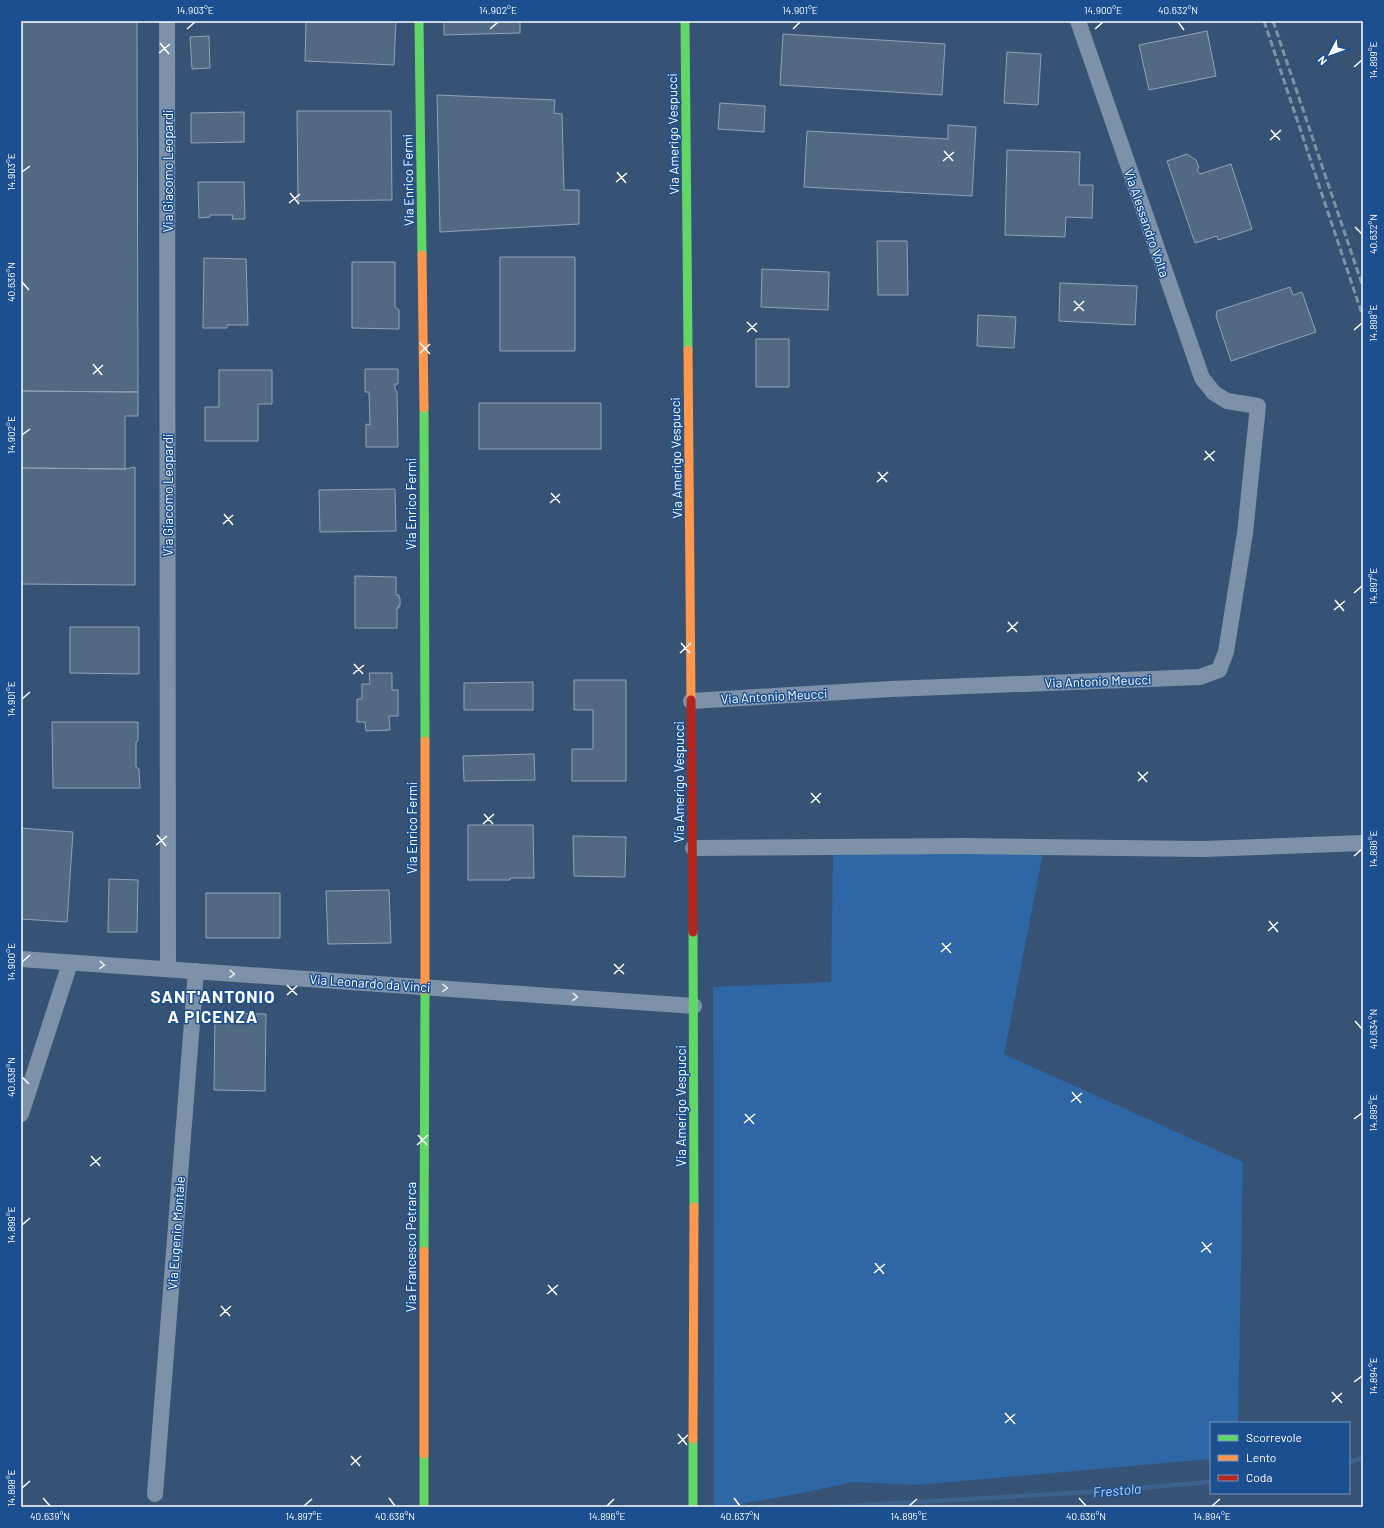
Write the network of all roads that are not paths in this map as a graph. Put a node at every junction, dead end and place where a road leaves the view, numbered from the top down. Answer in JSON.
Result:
{"nodes":[{"id":1,"x":168,"y":21,"type":"edge"},
{"id":2,"x":419,"y":21,"type":"edge"},
{"id":3,"x":685,"y":21,"type":"edge"},
{"id":4,"x":1078,"y":21,"type":"edge"},
{"id":5,"x":693,"y":28,"type":"dead end"},
{"id":6,"x":685,"y":57,"type":"junction"},
{"id":7,"x":1240,"y":404,"type":"joint"},
{"id":8,"x":691,"y":701,"type":"junction"},
{"id":9,"x":1363,"y":842,"type":"edge"},
{"id":10,"x":693,"y":848,"type":"junction"},
{"id":11,"x":21,"y":959,"type":"edge"},
{"id":12,"x":70,"y":963,"type":"junction"},
{"id":13,"x":168,"y":969,"type":"junction"},
{"id":14,"x":196,"y":971,"type":"junction"},
{"id":15,"x":425,"y":987,"type":"junction"},
{"id":16,"x":694,"y":1006,"type":"junction"},
{"id":17,"x":21,"y":1114,"type":"edge"},
{"id":18,"x":155,"y":1494,"type":"dead end"},
{"id":19,"x":424,"y":1507,"type":"edge"},
{"id":20,"x":692,"y":1507,"type":"edge"}],
"edges":[{"from":1,"to":13,"type":"street","name":"Via Giacomo Leopardi"},
{"from":2,"to":15,"type":"main road","name":"Via Enrico Fermi"},
{"from":3,"to":6,"type":"main road","name":"Via Amerigo Vespucci"},
{"from":4,"to":7,"type":"street","name":"Via Alessandro Volta"},
{"from":5,"to":6,"type":"main road","name":"Via Amerigo Vespucci"},
{"from":6,"to":8,"type":"main road","name":"Via Amerigo Vespucci"},
{"from":7,"to":8,"type":"street","name":"Via Antonio Meucci"},
{"from":8,"to":10,"type":"main road","name":"Via Amerigo Vespucci"},
{"from":9,"to":10,"type":"street"},
{"from":10,"to":16,"type":"main road","name":"Via Amerigo Vespucci"},
{"from":11,"to":12,"type":"street","name":"Via Leonardo da Vinci"},
{"from":12,"to":13,"type":"street","name":"Via Leonardo da Vinci","one_way":true},
{"from":12,"to":17,"type":"street"},
{"from":13,"to":14,"type":"street","name":"Via Leonardo da Vinci"},
{"from":14,"to":15,"type":"street","name":"Via Leonardo da Vinci","one_way":true},
{"from":14,"to":18,"type":"street","name":"Via Eugenio Montale"},
{"from":15,"to":16,"type":"street","name":"Via Leonardo da Vinci","one_way":true},
{"from":15,"to":19,"type":"main road","name":"Via Francesco Petrarca"},
{"from":16,"to":20,"type":"main road","name":"Via Amerigo Vespucci"}]}
